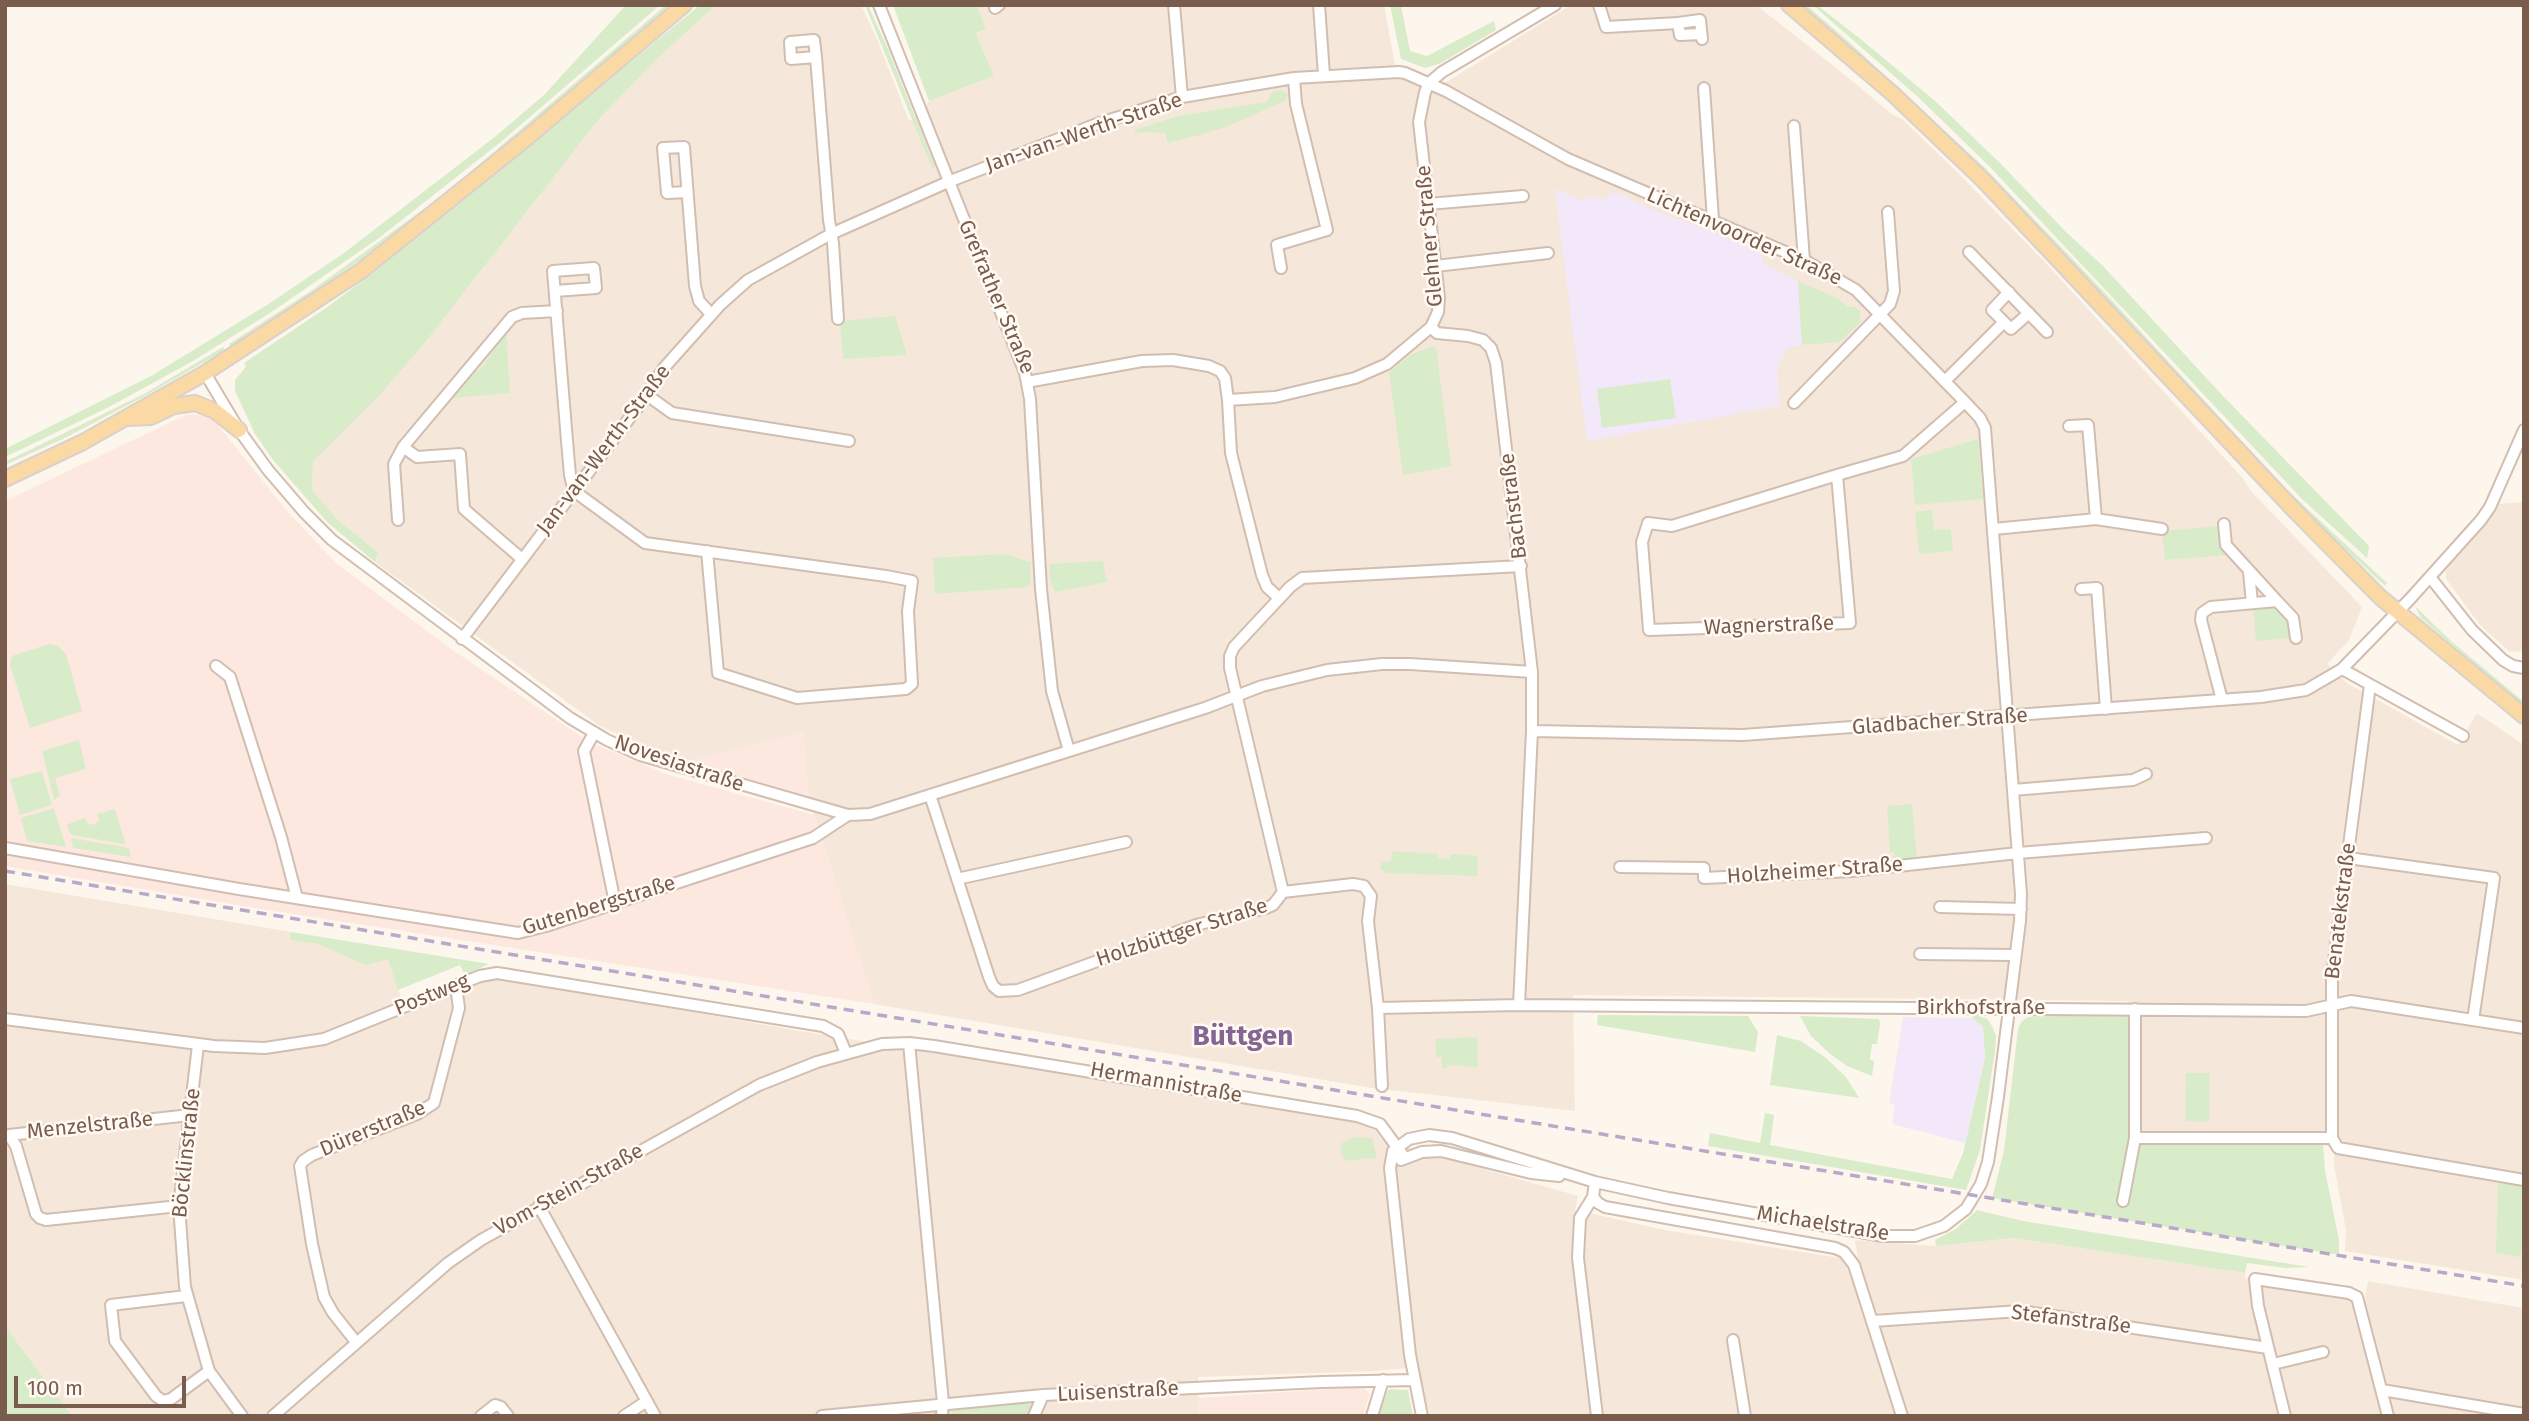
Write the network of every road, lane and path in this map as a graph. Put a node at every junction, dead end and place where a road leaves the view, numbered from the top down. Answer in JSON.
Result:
{"nodes":[{"id":1,"x":684,"y":5,"type":"edge"},
{"id":2,"x":879,"y":5,"type":"edge"},
{"id":3,"x":1174,"y":5,"type":"edge"},
{"id":4,"x":1319,"y":5,"type":"edge"},
{"id":5,"x":1555,"y":5,"type":"edge"},
{"id":6,"x":1599,"y":5,"type":"edge"},
{"id":7,"x":1789,"y":5,"type":"edge"},
{"id":8,"x":1702,"y":36,"type":"dead end"},
{"id":9,"x":816,"y":57,"type":"dead end"},
{"id":10,"x":1324,"y":75,"type":"junction"},
{"id":11,"x":1294,"y":78,"type":"junction"},
{"id":12,"x":1429,"y":83,"type":"junction"},
{"id":13,"x":1704,"y":88,"type":"dead end"},
{"id":14,"x":1182,"y":97,"type":"junction"},
{"id":15,"x":1794,"y":126,"type":"dead end"},
{"id":16,"x":948,"y":182,"type":"junction"},
{"id":17,"x":687,"y":192,"type":"dead end"},
{"id":18,"x":1523,"y":196,"type":"dead end"},
{"id":19,"x":1429,"y":204,"type":"junction"},
{"id":20,"x":1888,"y":212,"type":"dead end"},
{"id":21,"x":1713,"y":220,"type":"junction"},
{"id":22,"x":831,"y":234,"type":"junction"},
{"id":23,"x":1969,"y":252,"type":"dead end"},
{"id":24,"x":1548,"y":253,"type":"dead end"},
{"id":25,"x":1804,"y":260,"type":"junction"},
{"id":26,"x":1436,"y":266,"type":"junction"},
{"id":27,"x":1281,"y":268,"type":"dead end"},
{"id":28,"x":555,"y":291,"type":"dead end"},
{"id":29,"x":2009,"y":292,"type":"junction"},
{"id":30,"x":556,"y":311,"type":"junction"},
{"id":31,"x":2028,"y":313,"type":"junction"},
{"id":32,"x":711,"y":314,"type":"junction"},
{"id":33,"x":1881,"y":315,"type":"junction"},
{"id":34,"x":838,"y":319,"type":"dead end"},
{"id":35,"x":2004,"y":322,"type":"junction"},
{"id":36,"x":1431,"y":327,"type":"junction"},
{"id":37,"x":2047,"y":332,"type":"dead end"},
{"id":38,"x":205,"y":373,"type":"junction"},
{"id":39,"x":1945,"y":381,"type":"junction"},
{"id":40,"x":1027,"y":382,"type":"junction"},
{"id":41,"x":648,"y":395,"type":"junction"},
{"id":42,"x":1228,"y":400,"type":"junction"},
{"id":43,"x":1965,"y":402,"type":"junction"},
{"id":44,"x":1794,"y":403,"type":"dead end"},
{"id":45,"x":128,"y":418,"type":"junction"},
{"id":46,"x":2069,"y":426,"type":"dead end"},
{"id":47,"x":239,"y":430,"type":"junction"},
{"id":48,"x":2524,"y":430,"type":"edge"},
{"id":49,"x":849,"y":441,"type":"dead end"},
{"id":50,"x":403,"y":447,"type":"junction"},
{"id":51,"x":1837,"y":475,"type":"junction"},
{"id":52,"x":5,"y":479,"type":"edge"},
{"id":53,"x":574,"y":491,"type":"junction"},
{"id":54,"x":2096,"y":519,"type":"junction"},
{"id":55,"x":398,"y":520,"type":"dead end"},
{"id":56,"x":2224,"y":524,"type":"dead end"},
{"id":57,"x":1994,"y":529,"type":"junction"},
{"id":58,"x":2162,"y":529,"type":"dead end"},
{"id":59,"x":707,"y":551,"type":"junction"},
{"id":60,"x":522,"y":559,"type":"junction"},
{"id":61,"x":1521,"y":566,"type":"junction"},
{"id":62,"x":2249,"y":572,"type":"junction"},
{"id":63,"x":2430,"y":577,"type":"junction"},
{"id":64,"x":2081,"y":589,"type":"dead end"},
{"id":65,"x":1279,"y":598,"type":"junction"},
{"id":66,"x":2277,"y":601,"type":"junction"},
{"id":67,"x":2252,"y":603,"type":"junction"},
{"id":68,"x":2398,"y":612,"type":"junction"},
{"id":69,"x":2296,"y":638,"type":"dead end"},
{"id":70,"x":462,"y":639,"type":"junction"},
{"id":71,"x":216,"y":666,"type":"dead end"},
{"id":72,"x":2524,"y":668,"type":"edge"},
{"id":73,"x":2342,"y":669,"type":"junction"},
{"id":74,"x":1532,"y":672,"type":"junction"},
{"id":75,"x":2370,"y":685,"type":"junction"},
{"id":76,"x":1237,"y":697,"type":"junction"},
{"id":77,"x":2222,"y":700,"type":"junction"},
{"id":78,"x":2106,"y":709,"type":"junction"},
{"id":79,"x":2009,"y":716,"type":"junction"},
{"id":80,"x":2524,"y":716,"type":"edge"},
{"id":81,"x":1532,"y":731,"type":"junction"},
{"id":82,"x":594,"y":733,"type":"junction"},
{"id":83,"x":2463,"y":736,"type":"dead end"},
{"id":84,"x":1069,"y":751,"type":"junction"},
{"id":85,"x":2146,"y":774,"type":"dead end"},
{"id":86,"x":2013,"y":790,"type":"junction"},
{"id":87,"x":930,"y":795,"type":"junction"},
{"id":88,"x":848,"y":815,"type":"junction"},
{"id":89,"x":2206,"y":838,"type":"dead end"},
{"id":90,"x":1126,"y":842,"type":"dead end"},
{"id":91,"x":5,"y":848,"type":"edge"},
{"id":92,"x":2018,"y":853,"type":"junction"},
{"id":93,"x":2348,"y":858,"type":"junction"},
{"id":94,"x":1620,"y":867,"type":"dead end"},
{"id":95,"x":957,"y":879,"type":"junction"},
{"id":96,"x":1283,"y":892,"type":"junction"},
{"id":97,"x":297,"y":898,"type":"junction"},
{"id":98,"x":615,"y":903,"type":"junction"},
{"id":99,"x":1940,"y":907,"type":"dead end"},
{"id":100,"x":2021,"y":909,"type":"junction"},
{"id":101,"x":1920,"y":954,"type":"dead end"},
{"id":102,"x":2014,"y":955,"type":"junction"},
{"id":103,"x":456,"y":985,"type":"junction"},
{"id":104,"x":1519,"y":1005,"type":"junction"},
{"id":105,"x":2332,"y":1005,"type":"junction"},
{"id":106,"x":1378,"y":1008,"type":"junction"},
{"id":107,"x":2010,"y":1009,"type":"junction"},
{"id":108,"x":2135,"y":1009,"type":"junction"},
{"id":109,"x":5,"y":1019,"type":"edge"},
{"id":110,"x":2473,"y":1020,"type":"junction"},
{"id":111,"x":2524,"y":1028,"type":"edge"},
{"id":112,"x":909,"y":1043,"type":"junction"},
{"id":113,"x":198,"y":1045,"type":"junction"},
{"id":114,"x":846,"y":1053,"type":"junction"},
{"id":115,"x":1381,"y":1086,"type":"dead end"},
{"id":116,"x":190,"y":1115,"type":"junction"},
{"id":117,"x":2136,"y":1138,"type":"junction"},
{"id":118,"x":2332,"y":1138,"type":"junction"},
{"id":119,"x":1397,"y":1146,"type":"junction"},
{"id":120,"x":1405,"y":1158,"type":"junction"},
{"id":121,"x":1390,"y":1168,"type":"junction"},
{"id":122,"x":1574,"y":1177,"type":"junction"},
{"id":123,"x":2524,"y":1180,"type":"edge"},
{"id":124,"x":1595,"y":1182,"type":"junction"},
{"id":125,"x":1593,"y":1196,"type":"junction"},
{"id":126,"x":2123,"y":1201,"type":"dead end"},
{"id":127,"x":179,"y":1206,"type":"junction"},
{"id":128,"x":539,"y":1206,"type":"junction"},
{"id":129,"x":186,"y":1296,"type":"junction"},
{"id":130,"x":1872,"y":1321,"type":"junction"},
{"id":131,"x":1733,"y":1340,"type":"dead end"},
{"id":132,"x":356,"y":1342,"type":"junction"},
{"id":133,"x":2268,"y":1348,"type":"junction"},
{"id":134,"x":2323,"y":1352,"type":"dead end"},
{"id":135,"x":2273,"y":1364,"type":"junction"},
{"id":136,"x":209,"y":1371,"type":"junction"},
{"id":137,"x":1383,"y":1380,"type":"junction"},
{"id":138,"x":1414,"y":1380,"type":"junction"},
{"id":139,"x":2382,"y":1390,"type":"junction"},
{"id":140,"x":1043,"y":1395,"type":"junction"},
{"id":141,"x":647,"y":1401,"type":"junction"},
{"id":142,"x":943,"y":1403,"type":"junction"},
{"id":143,"x":2524,"y":1414,"type":"edge"},
{"id":144,"x":242,"y":1416,"type":"edge"},
{"id":145,"x":273,"y":1416,"type":"edge"},
{"id":146,"x":481,"y":1416,"type":"edge"},
{"id":147,"x":508,"y":1416,"type":"edge"},
{"id":148,"x":624,"y":1416,"type":"edge"},
{"id":149,"x":655,"y":1416,"type":"edge"},
{"id":150,"x":822,"y":1416,"type":"edge"},
{"id":151,"x":942,"y":1416,"type":"edge"},
{"id":152,"x":1034,"y":1416,"type":"edge"},
{"id":153,"x":1372,"y":1416,"type":"edge"},
{"id":154,"x":1422,"y":1416,"type":"edge"},
{"id":155,"x":1597,"y":1416,"type":"edge"},
{"id":156,"x":1745,"y":1416,"type":"edge"},
{"id":157,"x":1902,"y":1416,"type":"edge"},
{"id":158,"x":2285,"y":1416,"type":"edge"},
{"id":159,"x":2388,"y":1416,"type":"edge"}],
"edges":[{"from":1,"to":38,"type":"main road"},
{"from":2,"to":16,"type":"street","name":"Grefrather Straße"},
{"from":3,"to":14,"type":"street"},
{"from":4,"to":10,"type":"street"},
{"from":5,"to":12,"type":"street"},
{"from":6,"to":8,"type":"street"},
{"from":7,"to":68,"type":"main road"},
{"from":9,"to":22,"type":"street"},
{"from":10,"to":11,"type":"street","name":"Jan-van-Werth-Straße"},
{"from":10,"to":12,"type":"street","name":"Jan-van-Werth-Straße"},
{"from":11,"to":14,"type":"street","name":"Jan-van-Werth-Straße"},
{"from":11,"to":27,"type":"street"},
{"from":12,"to":19,"type":"street","name":"Glehner Straße"},
{"from":12,"to":21,"type":"street","name":"Lichtenvoorder Straße"},
{"from":13,"to":21,"type":"street"},
{"from":14,"to":16,"type":"street","name":"Jan-van-Werth-Straße"},
{"from":15,"to":25,"type":"street"},
{"from":16,"to":22,"type":"street","name":"Jan-van-Werth-Straße"},
{"from":16,"to":40,"type":"street","name":"Grefrather Straße"},
{"from":17,"to":32,"type":"street"},
{"from":18,"to":19,"type":"street"},
{"from":19,"to":26,"type":"street","name":"Glehner Straße"},
{"from":20,"to":33,"type":"street"},
{"from":21,"to":25,"type":"street","name":"Lichtenvoorder Straße"},
{"from":22,"to":32,"type":"street","name":"Jan-van-Werth-Straße"},
{"from":22,"to":34,"type":"street"},
{"from":23,"to":29,"type":"street"},
{"from":24,"to":26,"type":"street"},
{"from":25,"to":33,"type":"street","name":"Lichtenvoorder Straße"},
{"from":26,"to":36,"type":"street","name":"Glehner Straße"},
{"from":28,"to":30,"type":"street"},
{"from":29,"to":31,"type":"street"},
{"from":29,"to":35,"type":"street"},
{"from":30,"to":50,"type":"street"},
{"from":30,"to":53,"type":"street"},
{"from":31,"to":35,"type":"street"},
{"from":31,"to":37,"type":"street"},
{"from":32,"to":41,"type":"street","name":"Jan-van-Werth-Straße"},
{"from":33,"to":39,"type":"street","name":"Lichtenvoorder Straße"},
{"from":33,"to":44,"type":"street"},
{"from":35,"to":39,"type":"street"},
{"from":36,"to":42,"type":"street","name":"Glehner Straße"},
{"from":36,"to":61,"type":"street","name":"Bachstraße"},
{"from":38,"to":45,"type":"main road"},
{"from":38,"to":47,"type":"street","name":"Novesiastraße"},
{"from":39,"to":43,"type":"street","name":"Lichtenvoorder Straße"},
{"from":40,"to":42,"type":"street","name":"Grefrather Straße"},
{"from":40,"to":84,"type":"street"},
{"from":41,"to":49,"type":"street"},
{"from":41,"to":53,"type":"street","name":"Jan-van-Werth-Straße"},
{"from":42,"to":65,"type":"street"},
{"from":43,"to":51,"type":"street"},
{"from":43,"to":57,"type":"street","name":"Lichtenvoorder Straße"},
{"from":45,"to":47,"type":"main road"},
{"from":45,"to":52,"type":"main road"},
{"from":46,"to":54,"type":"street"},
{"from":47,"to":70,"type":"street","name":"Novesiastraße"},
{"from":48,"to":63,"type":"street","name":"Gladbacher Straße"},
{"from":50,"to":55,"type":"street"},
{"from":50,"to":60,"type":"street"},
{"from":51,"to":51,"type":"street","name":"Wagnerstraße"},
{"from":53,"to":59,"type":"street"},
{"from":53,"to":60,"type":"street","name":"Jan-van-Werth-Straße"},
{"from":54,"to":57,"type":"street"},
{"from":54,"to":58,"type":"street"},
{"from":56,"to":62,"type":"street"},
{"from":57,"to":79,"type":"street","name":"Lichtenvoorder Straße"},
{"from":59,"to":59,"type":"street"},
{"from":60,"to":70,"type":"street","name":"Jan-van-Werth-Straße"},
{"from":61,"to":65,"type":"street"},
{"from":61,"to":74,"type":"street","name":"Bachstraße"},
{"from":62,"to":66,"type":"street"},
{"from":62,"to":67,"type":"street"},
{"from":63,"to":68,"type":"street","name":"Gladbacher Straße"},
{"from":63,"to":72,"type":"street"},
{"from":64,"to":78,"type":"street"},
{"from":65,"to":76,"type":"street"},
{"from":66,"to":67,"type":"street"},
{"from":66,"to":69,"type":"street"},
{"from":67,"to":77,"type":"street"},
{"from":68,"to":73,"type":"street","name":"Gladbacher Straße"},
{"from":68,"to":80,"type":"main road"},
{"from":70,"to":82,"type":"street","name":"Novesiastraße"},
{"from":71,"to":97,"type":"street"},
{"from":73,"to":75,"type":"street"},
{"from":73,"to":77,"type":"street","name":"Gladbacher Straße"},
{"from":74,"to":76,"type":"street","name":"Novesiastraße"},
{"from":74,"to":81,"type":"street","name":"Bachstraße"},
{"from":75,"to":83,"type":"street"},
{"from":75,"to":93,"type":"street","name":"Benatekstraße"},
{"from":76,"to":84,"type":"street","name":"Novesiastraße"},
{"from":76,"to":96,"type":"street"},
{"from":77,"to":78,"type":"street","name":"Gladbacher Straße"},
{"from":78,"to":79,"type":"street","name":"Gladbacher Straße"},
{"from":79,"to":81,"type":"street","name":"Gladbacher Straße"},
{"from":79,"to":86,"type":"street","name":"Lichtenvoorder Straße"},
{"from":81,"to":104,"type":"street","name":"Bachstraße"},
{"from":82,"to":88,"type":"street","name":"Novesiastraße"},
{"from":82,"to":98,"type":"street"},
{"from":84,"to":87,"type":"street","name":"Novesiastraße"},
{"from":85,"to":86,"type":"street"},
{"from":86,"to":92,"type":"street","name":"Lichtenvoorder Straße"},
{"from":87,"to":88,"type":"street","name":"Novesiastraße"},
{"from":87,"to":95,"type":"street"},
{"from":88,"to":98,"type":"street","name":"Gutenbergstraße"},
{"from":89,"to":92,"type":"street"},
{"from":90,"to":95,"type":"street"},
{"from":91,"to":97,"type":"street","name":"Gutenbergstraße"},
{"from":92,"to":94,"type":"street","name":"Holzheimer Straße"},
{"from":92,"to":100,"type":"street","name":"Michaelstraße"},
{"from":93,"to":105,"type":"street","name":"Benatekstraße"},
{"from":93,"to":110,"type":"street"},
{"from":95,"to":96,"type":"street","name":"Holzbüttger Straße"},
{"from":96,"to":106,"type":"street","name":"Holzbüttger Straße"},
{"from":97,"to":98,"type":"street","name":"Gutenbergstraße"},
{"from":99,"to":100,"type":"street"},
{"from":100,"to":102,"type":"street","name":"Michaelstraße"},
{"from":101,"to":102,"type":"street"},
{"from":102,"to":107,"type":"street","name":"Michaelstraße"},
{"from":103,"to":113,"type":"street","name":"Postweg"},
{"from":103,"to":114,"type":"street","name":"Postweg"},
{"from":103,"to":132,"type":"street","name":"Dürerstraße"},
{"from":104,"to":106,"type":"street","name":"Birkhofstraße"},
{"from":104,"to":107,"type":"street","name":"Birkhofstraße"},
{"from":105,"to":108,"type":"street","name":"Birkhofstraße"},
{"from":105,"to":110,"type":"street","name":"Birkhofstraße"},
{"from":105,"to":118,"type":"street","name":"Benatekstraße"},
{"from":106,"to":115,"type":"street"},
{"from":107,"to":108,"type":"street","name":"Birkhofstraße"},
{"from":107,"to":124,"type":"street","name":"Michaelstraße"},
{"from":108,"to":117,"type":"street"},
{"from":109,"to":113,"type":"street","name":"Postweg"},
{"from":110,"to":111,"type":"street","name":"Birkhofstraße"},
{"from":112,"to":114,"type":"street","name":"Vom-Stein-Straße"},
{"from":112,"to":119,"type":"street","name":"Hermannistraße"},
{"from":112,"to":142,"type":"street"},
{"from":113,"to":116,"type":"street","name":"Böcklinstraße"},
{"from":114,"to":128,"type":"street","name":"Vom-Stein-Straße"},
{"from":116,"to":127,"type":"street","name":"Böcklinstraße"},
{"from":116,"to":127,"type":"street","name":"Menzelstraße"},
{"from":117,"to":118,"type":"street"},
{"from":117,"to":126,"type":"street"},
{"from":118,"to":123,"type":"street"},
{"from":119,"to":120,"type":"street","name":"Hermannistraße"},
{"from":119,"to":121,"type":"street"},
{"from":119,"to":122,"type":"street","name":"Michaelstraße"},
{"from":120,"to":121,"type":"street","name":"Michaelstraße"},
{"from":120,"to":122,"type":"street","name":"Michaelstraße"},
{"from":121,"to":138,"type":"street"},
{"from":122,"to":124,"type":"street","name":"Michaelstraße"},
{"from":124,"to":125,"type":"street"},
{"from":125,"to":130,"type":"street","name":"Michaelstraße"},
{"from":125,"to":155,"type":"street"},
{"from":127,"to":129,"type":"street","name":"Böcklinstraße"},
{"from":128,"to":132,"type":"street","name":"Vom-Stein-Straße"},
{"from":128,"to":141,"type":"street"},
{"from":129,"to":136,"type":"street","name":"Böcklinstraße"},
{"from":129,"to":136,"type":"street"},
{"from":130,"to":133,"type":"street","name":"Stefanstraße"},
{"from":130,"to":157,"type":"street"},
{"from":131,"to":156,"type":"street"},
{"from":132,"to":145,"type":"street","name":"Vom-Stein-Straße"},
{"from":133,"to":135,"type":"street"},
{"from":133,"to":139,"type":"street"},
{"from":134,"to":135,"type":"street"},
{"from":135,"to":158,"type":"street"},
{"from":136,"to":144,"type":"street","name":"Böcklinstraße"},
{"from":137,"to":138,"type":"street","name":"Luisenstraße"},
{"from":137,"to":140,"type":"street","name":"Luisenstraße"},
{"from":137,"to":153,"type":"street"},
{"from":138,"to":154,"type":"street"},
{"from":139,"to":143,"type":"street"},
{"from":139,"to":159,"type":"street"},
{"from":140,"to":142,"type":"street","name":"Luisenstraße"},
{"from":140,"to":152,"type":"street"},
{"from":141,"to":148,"type":"street"},
{"from":141,"to":149,"type":"street"},
{"from":142,"to":150,"type":"street","name":"Luisenstraße"},
{"from":142,"to":151,"type":"street"},
{"from":146,"to":147,"type":"street"}]}
